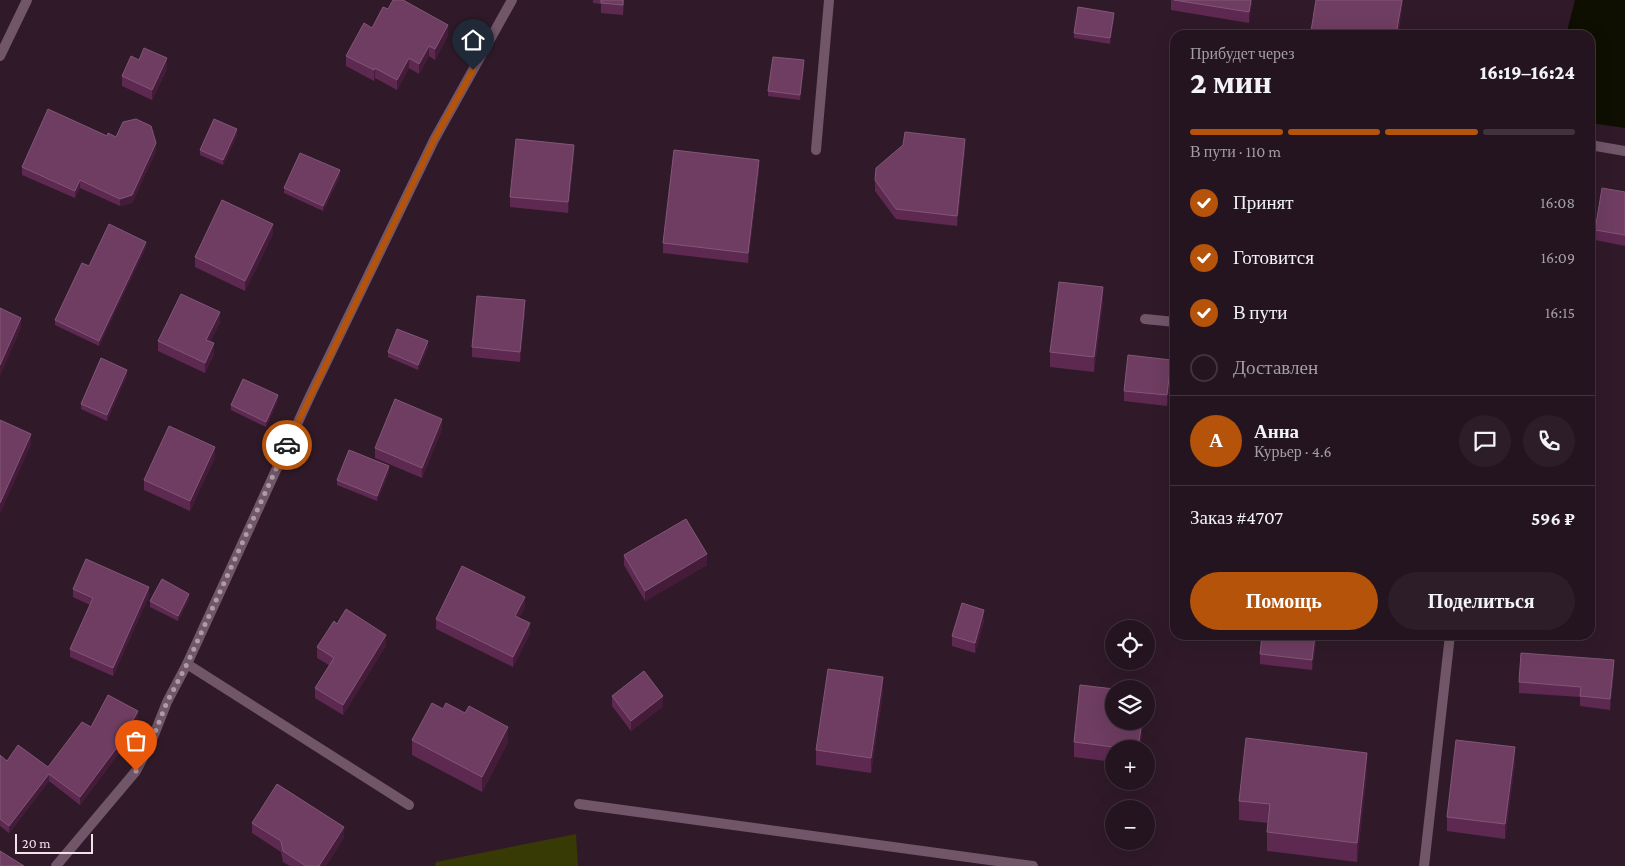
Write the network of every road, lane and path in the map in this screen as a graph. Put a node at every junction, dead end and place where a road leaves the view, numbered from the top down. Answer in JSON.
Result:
{"nodes":[{"id":1,"x":27,"y":0,"type":"edge"},
{"id":2,"x":512,"y":0,"type":"edge"},
{"id":3,"x":829,"y":0,"type":"edge"},
{"id":4,"x":0,"y":56,"type":"edge"},
{"id":5,"x":1595,"y":146,"type":"edge"},
{"id":6,"x":816,"y":150,"type":"dead end"},
{"id":7,"x":1625,"y":152,"type":"edge"},
{"id":8,"x":1145,"y":319,"type":"dead end"},
{"id":9,"x":1170,"y":322,"type":"edge"},
{"id":10,"x":1449,"y":640,"type":"edge"},
{"id":11,"x":187,"y":664,"type":"junction"},
{"id":12,"x":579,"y":804,"type":"dead end"},
{"id":13,"x":408,"y":805,"type":"dead end"},
{"id":14,"x":56,"y":866,"type":"edge"},
{"id":15,"x":1033,"y":866,"type":"edge"},
{"id":16,"x":1424,"y":866,"type":"edge"}],
"edges":[{"from":1,"to":4,"type":"lane"},
{"from":2,"to":11,"type":"lane"},
{"from":3,"to":6,"type":"lane"},
{"from":5,"to":7,"type":"lane"},
{"from":8,"to":9,"type":"lane"},
{"from":10,"to":16,"type":"lane"},
{"from":11,"to":13,"type":"lane"},
{"from":11,"to":14,"type":"lane"},
{"from":12,"to":15,"type":"lane"}]}
